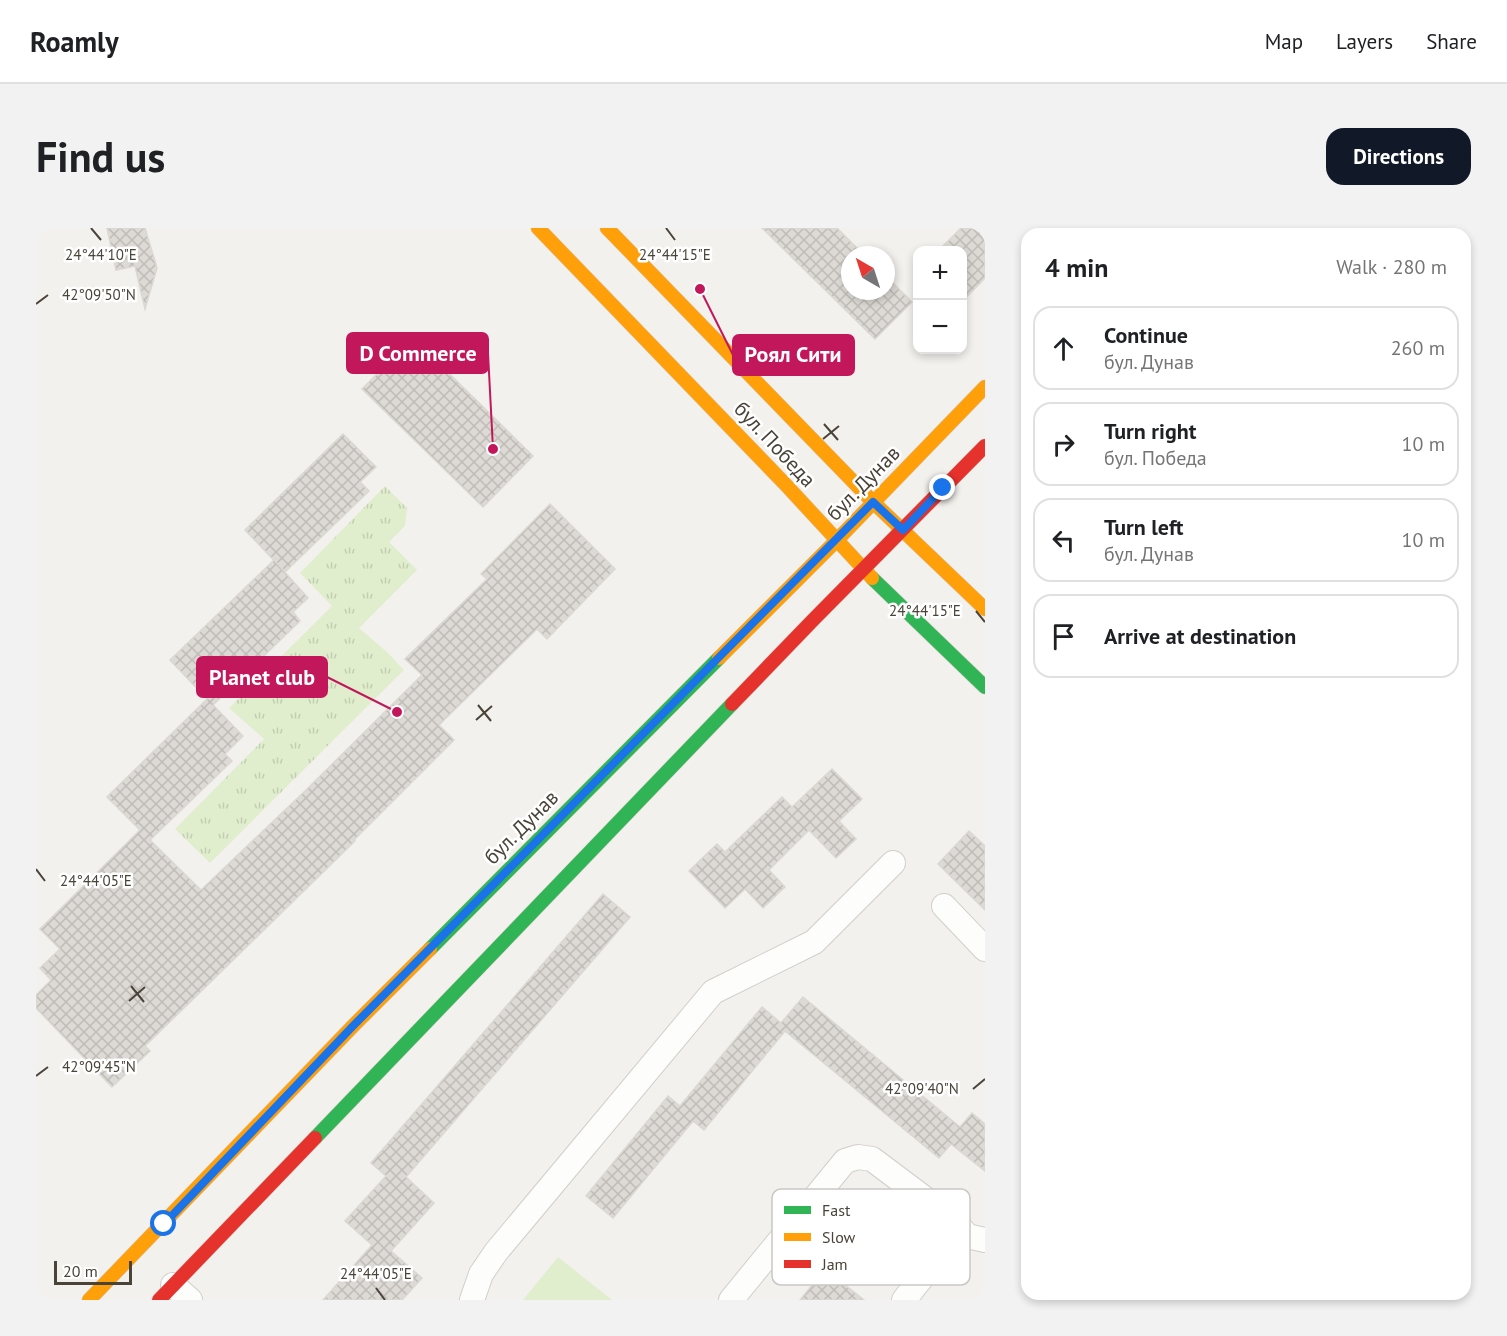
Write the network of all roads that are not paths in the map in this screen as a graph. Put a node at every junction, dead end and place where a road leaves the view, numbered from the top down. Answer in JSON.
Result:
{"nodes":[{"id":1,"x":538,"y":228,"type":"edge"},
{"id":2,"x":607,"y":228,"type":"edge"},
{"id":3,"x":985,"y":387,"type":"edge"},
{"id":4,"x":985,"y":446,"type":"edge"},
{"id":5,"x":873,"y":502,"type":"junction"},
{"id":6,"x":903,"y":530,"type":"junction"},
{"id":7,"x":837,"y":540,"type":"junction"},
{"id":8,"x":864,"y":570,"type":"junction"},
{"id":9,"x":985,"y":609,"type":"edge"},
{"id":10,"x":985,"y":687,"type":"edge"},
{"id":11,"x":893,"y":863,"type":"dead end"},
{"id":12,"x":944,"y":906,"type":"dead end"},
{"id":13,"x":985,"y":949,"type":"edge"},
{"id":14,"x":822,"y":1189,"type":"edge"},
{"id":15,"x":912,"y":1189,"type":"edge"},
{"id":16,"x":772,"y":1250,"type":"edge"},
{"id":17,"x":916,"y":1285,"type":"edge"},
{"id":18,"x":174,"y":1295,"type":"edge"},
{"id":19,"x":89,"y":1300,"type":"edge"},
{"id":20,"x":472,"y":1300,"type":"edge"},
{"id":21,"x":731,"y":1300,"type":"edge"},
{"id":22,"x":904,"y":1300,"type":"edge"}],
"edges":[{"from":1,"to":7,"type":"main road","name":"бул. Победа"},
{"from":2,"to":5,"type":"main road","name":"бул. Победа"},
{"from":3,"to":5,"type":"main road","name":"бул. Дунав"},
{"from":4,"to":6,"type":"main road"},
{"from":5,"to":6,"type":"main road","name":"бул. Победа"},
{"from":5,"to":7,"type":"main road","name":"бул. Дунав"},
{"from":6,"to":8,"type":"main road"},
{"from":6,"to":9,"type":"main road","name":"бул. Победа"},
{"from":7,"to":8,"type":"main road","name":"бул. Победа"},
{"from":7,"to":19,"type":"main road","name":"бул. Дунав"},
{"from":8,"to":10,"type":"main road","name":"бул. Победа"},
{"from":8,"to":18,"type":"main road"},
{"from":11,"to":20,"type":"street"},
{"from":12,"to":13,"type":"street"},
{"from":14,"to":15,"type":"street"},
{"from":16,"to":21,"type":"street"},
{"from":17,"to":22,"type":"street"}]}
